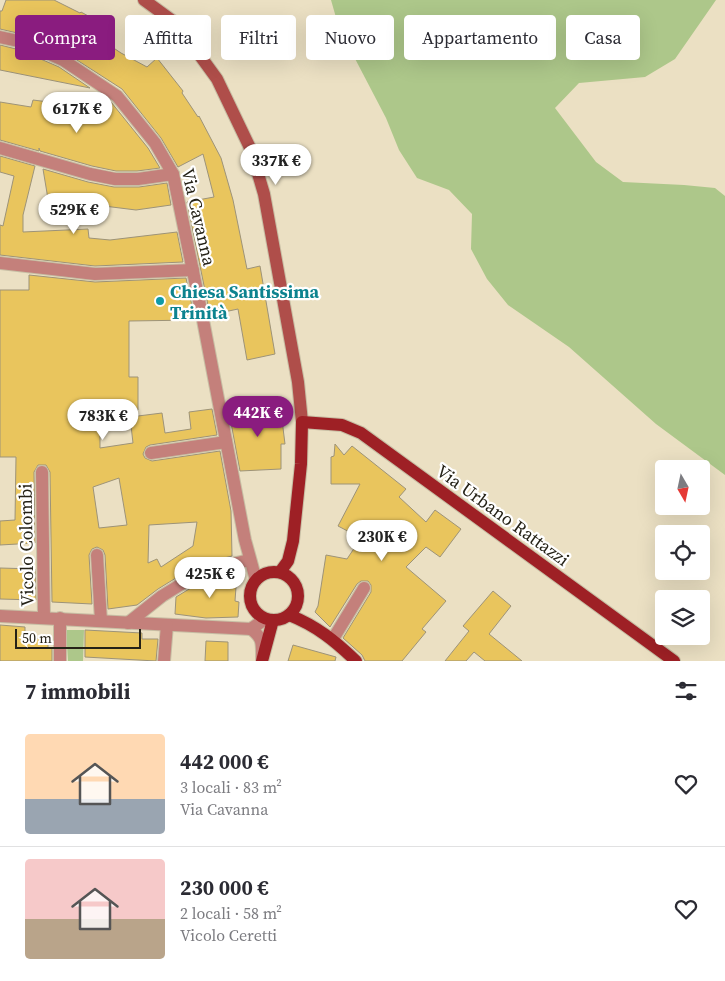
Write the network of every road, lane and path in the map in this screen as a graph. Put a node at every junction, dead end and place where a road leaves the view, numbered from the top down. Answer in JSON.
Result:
{"nodes":[{"id":1,"x":144,"y":0,"type":"edge"},
{"id":2,"x":0,"y":37,"type":"edge"},
{"id":3,"x":0,"y":148,"type":"edge"},
{"id":4,"x":173,"y":174,"type":"junction"},
{"id":5,"x":0,"y":263,"type":"edge"},
{"id":6,"x":193,"y":270,"type":"junction"},
{"id":7,"x":302,"y":422,"type":"junction"},
{"id":8,"x":226,"y":442,"type":"junction"},
{"id":9,"x":151,"y":453,"type":"dead end"},
{"id":10,"x":42,"y":472,"type":"dead end"},
{"id":11,"x":98,"y":555,"type":"dead end"},
{"id":12,"x":250,"y":560,"type":"junction"},
{"id":13,"x":280,"y":572,"type":"junction"},
{"id":14,"x":256,"y":580,"type":"junction"},
{"id":15,"x":364,"y":588,"type":"dead end"},
{"id":16,"x":289,"y":615,"type":"junction"},
{"id":17,"x":0,"y":616,"type":"edge"},
{"id":18,"x":44,"y":618,"type":"junction"},
{"id":19,"x":60,"y":618,"type":"junction"},
{"id":20,"x":269,"y":619,"type":"junction"},
{"id":21,"x":100,"y":621,"type":"junction"},
{"id":22,"x":128,"y":623,"type":"junction"},
{"id":23,"x":167,"y":626,"type":"junction"},
{"id":24,"x":251,"y":629,"type":"junction"},
{"id":25,"x":333,"y":639,"type":"junction"},
{"id":26,"x":60,"y":661,"type":"edge"},
{"id":27,"x":164,"y":661,"type":"edge"},
{"id":28,"x":263,"y":661,"type":"edge"},
{"id":29,"x":356,"y":661,"type":"edge"},
{"id":30,"x":674,"y":661,"type":"edge"}],
"edges":[{"from":1,"to":7,"type":"main road"},
{"from":2,"to":4,"type":"street","name":"Via Cavanna"},
{"from":3,"to":4,"type":"street"},
{"from":4,"to":6,"type":"street","name":"Via Cavanna"},
{"from":5,"to":6,"type":"street"},
{"from":6,"to":8,"type":"street","name":"Via Cavanna"},
{"from":7,"to":13,"type":"main road"},
{"from":7,"to":30,"type":"main road","name":"Via Urbano Rattazzi"},
{"from":8,"to":9,"type":"street"},
{"from":8,"to":12,"type":"street","name":"Via Cavanna"},
{"from":10,"to":18,"type":"street","name":"Vicolo Colombi"},
{"from":11,"to":21,"type":"street"},
{"from":12,"to":14,"type":"street","name":"Via Cavanna"},
{"from":12,"to":22,"type":"street"},
{"from":13,"to":14,"type":"main road"},
{"from":13,"to":16,"type":"main road"},
{"from":14,"to":20,"type":"main road"},
{"from":15,"to":25,"type":"street"},
{"from":16,"to":20,"type":"main road"},
{"from":16,"to":25,"type":"main road"},
{"from":17,"to":18,"type":"street"},
{"from":18,"to":19,"type":"street"},
{"from":19,"to":21,"type":"street"},
{"from":19,"to":26,"type":"street"},
{"from":20,"to":24,"type":"street"},
{"from":20,"to":28,"type":"main road"},
{"from":21,"to":22,"type":"street"},
{"from":22,"to":23,"type":"street"},
{"from":23,"to":24,"type":"street"},
{"from":23,"to":27,"type":"street"},
{"from":24,"to":28,"type":"street"},
{"from":25,"to":29,"type":"main road"}]}
